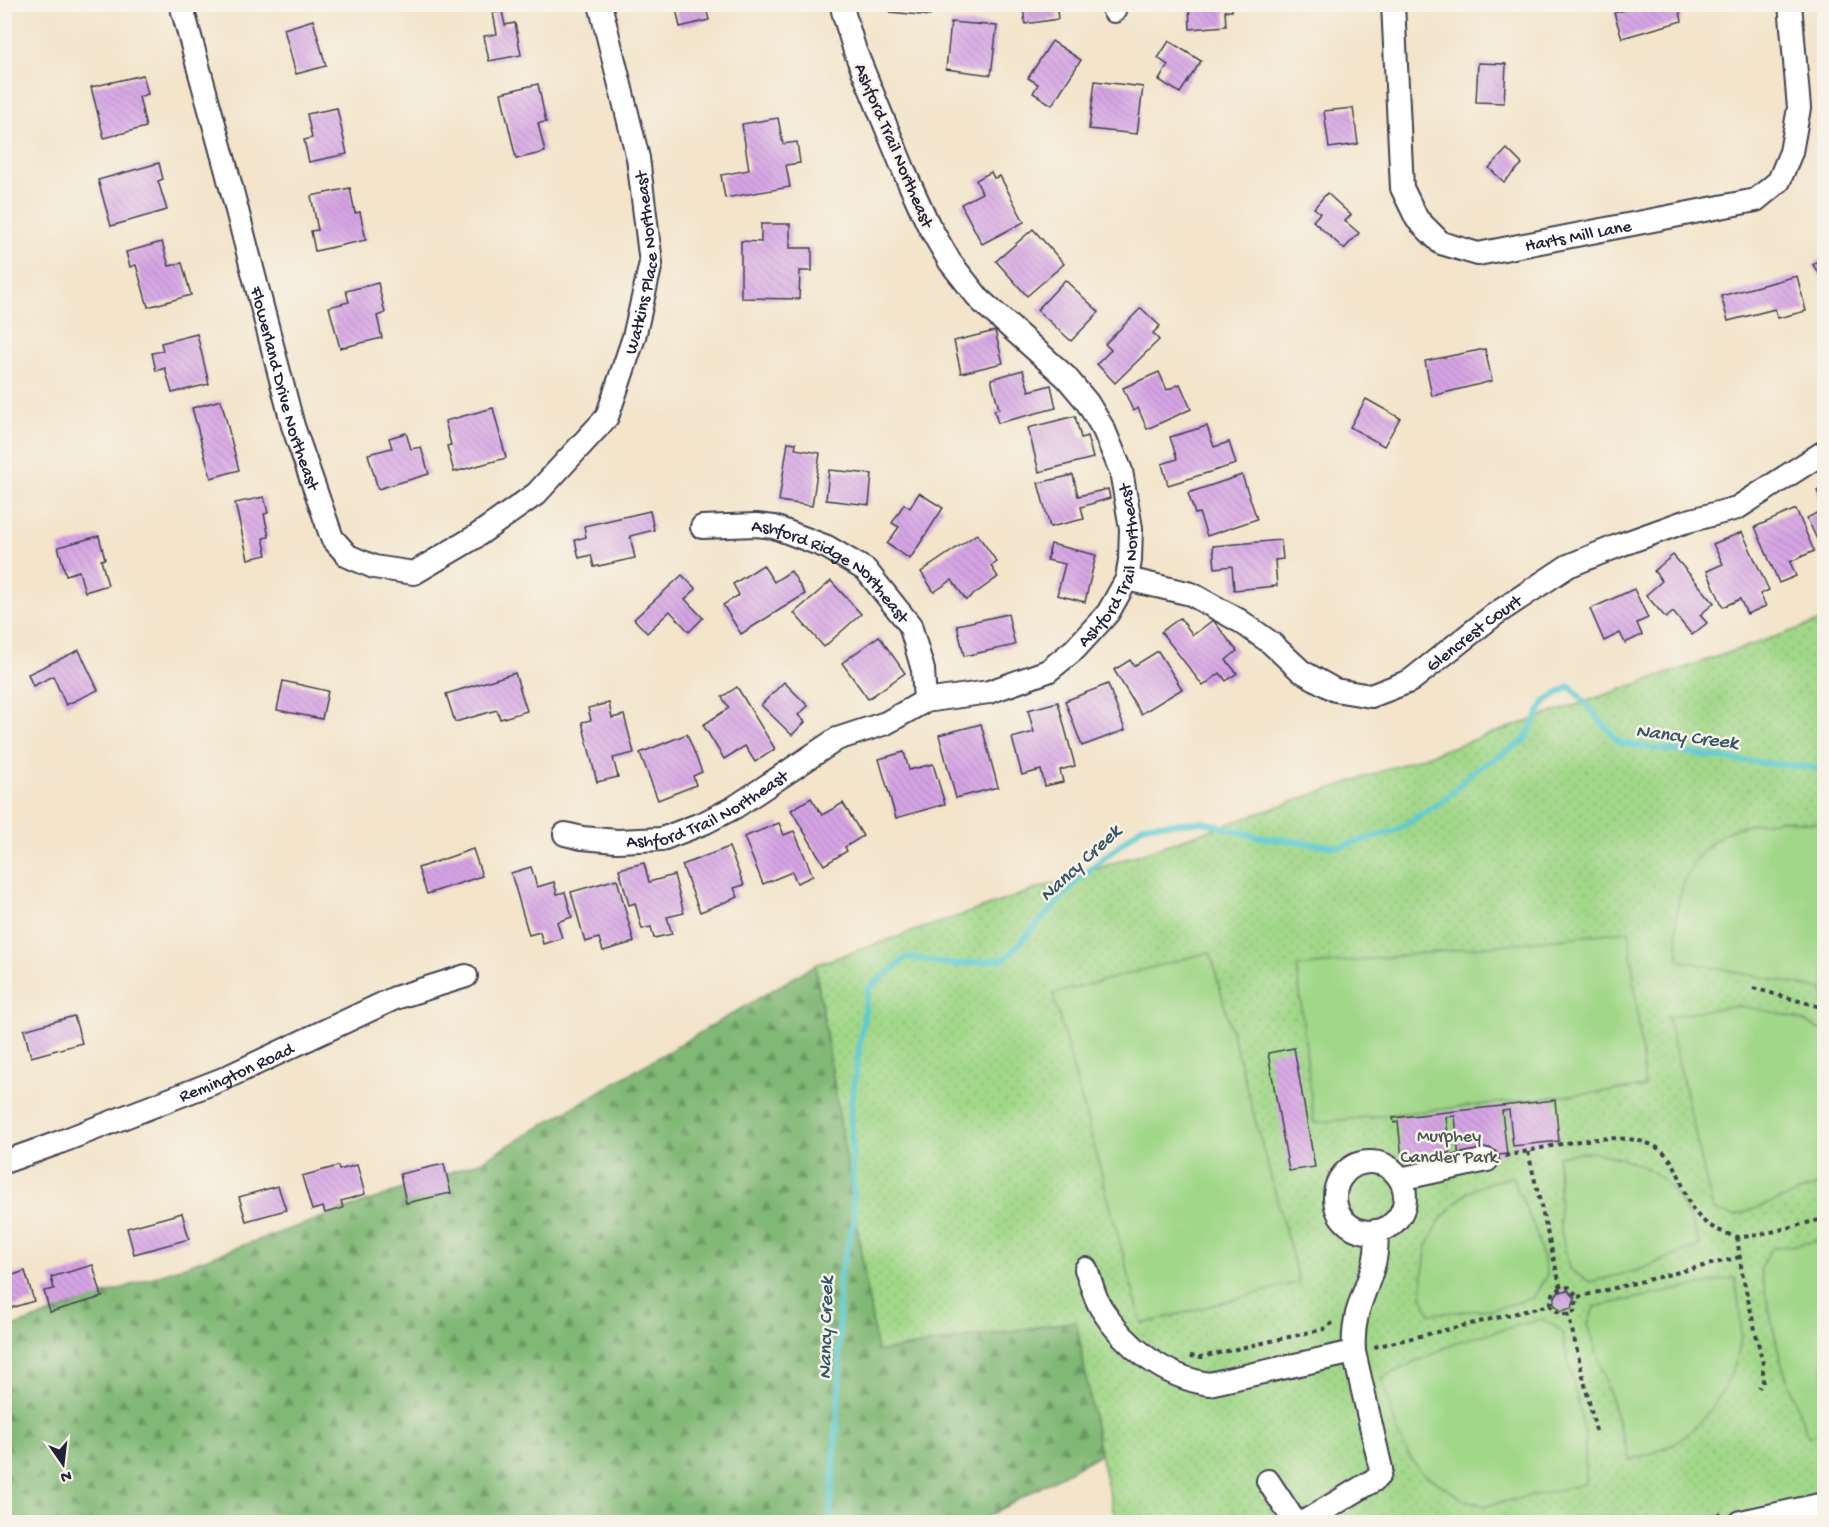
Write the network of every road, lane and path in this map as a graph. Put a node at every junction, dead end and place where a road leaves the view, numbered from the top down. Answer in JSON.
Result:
{"nodes":[{"id":1,"x":181,"y":4,"type":"edge"},
{"id":2,"x":600,"y":4,"type":"edge"},
{"id":3,"x":844,"y":4,"type":"edge"},
{"id":4,"x":1393,"y":4,"type":"edge"},
{"id":5,"x":1790,"y":4,"type":"edge"},
{"id":6,"x":1824,"y":452,"type":"edge"},
{"id":7,"x":536,"y":494,"type":"joint"},
{"id":8,"x":702,"y":527,"type":"dead end"},
{"id":9,"x":1127,"y":579,"type":"junction"},
{"id":10,"x":925,"y":701,"type":"junction"},
{"id":11,"x":565,"y":834,"type":"dead end"},
{"id":12,"x":466,"y":976,"type":"dead end"},
{"id":13,"x":1753,"y":988,"type":"dead end"},
{"id":14,"x":1824,"y":1008,"type":"edge"},
{"id":15,"x":1528,"y":1152,"type":"junction"},
{"id":16,"x":1487,"y":1160,"type":"joint"},
{"id":17,"x":4,"y":1162,"type":"edge"},
{"id":18,"x":1400,"y":1179,"type":"junction"},
{"id":19,"x":1824,"y":1219,"type":"edge"},
{"id":20,"x":1376,"y":1231,"type":"junction"},
{"id":21,"x":1737,"y":1237,"type":"junction"},
{"id":22,"x":1740,"y":1257,"type":"junction"},
{"id":23,"x":1086,"y":1269,"type":"dead end"},
{"id":24,"x":1561,"y":1289,"type":"junction"},
{"id":25,"x":1578,"y":1297,"type":"junction"},
{"id":26,"x":1550,"y":1305,"type":"junction"},
{"id":27,"x":1568,"y":1313,"type":"junction"},
{"id":28,"x":1339,"y":1322,"type":"dead end"},
{"id":29,"x":1354,"y":1352,"type":"junction"},
{"id":30,"x":1189,"y":1356,"type":"dead end"},
{"id":31,"x":1760,"y":1388,"type":"dead end"},
{"id":32,"x":1596,"y":1431,"type":"dead end"},
{"id":33,"x":1268,"y":1481,"type":"dead end"},
{"id":34,"x":1824,"y":1504,"type":"edge"},
{"id":35,"x":1295,"y":1522,"type":"edge"},
{"id":36,"x":1304,"y":1522,"type":"edge"},
{"id":37,"x":1741,"y":1522,"type":"edge"}],
"edges":[{"from":1,"to":7,"type":"street","name":"Flowerland Drive Northeast"},
{"from":2,"to":7,"type":"street","name":"Watkins Place Northeast"},
{"from":3,"to":9,"type":"street","name":"Ashford Trail Northeast"},
{"from":4,"to":5,"type":"street","name":"Harts Mill Lane"},
{"from":6,"to":9,"type":"street","name":"Glencrest Court"},
{"from":8,"to":10,"type":"street","name":"Ashford Ridge Northeast"},
{"from":9,"to":10,"type":"street","name":"Ashford Trail Northeast"},
{"from":10,"to":11,"type":"street","name":"Ashford Trail Northeast"},
{"from":12,"to":17,"type":"street","name":"Remington Road"},
{"from":13,"to":14,"type":"path"},
{"from":15,"to":16,"type":"path"},
{"from":15,"to":21,"type":"path"},
{"from":15,"to":24,"type":"path"},
{"from":16,"to":18,"type":"street"},
{"from":18,"to":20,"type":"street"},
{"from":18,"to":20,"type":"street"},
{"from":19,"to":21,"type":"path"},
{"from":20,"to":29,"type":"street"},
{"from":21,"to":22,"type":"path"},
{"from":22,"to":25,"type":"path"},
{"from":22,"to":31,"type":"path"},
{"from":23,"to":29,"type":"street"},
{"from":24,"to":25,"type":"path"},
{"from":24,"to":26,"type":"path"},
{"from":25,"to":27,"type":"path"},
{"from":26,"to":27,"type":"path"},
{"from":26,"to":29,"type":"path"},
{"from":27,"to":32,"type":"path"},
{"from":28,"to":30,"type":"path"},
{"from":29,"to":36,"type":"street"},
{"from":33,"to":35,"type":"street"},
{"from":34,"to":37,"type":"street"}]}
